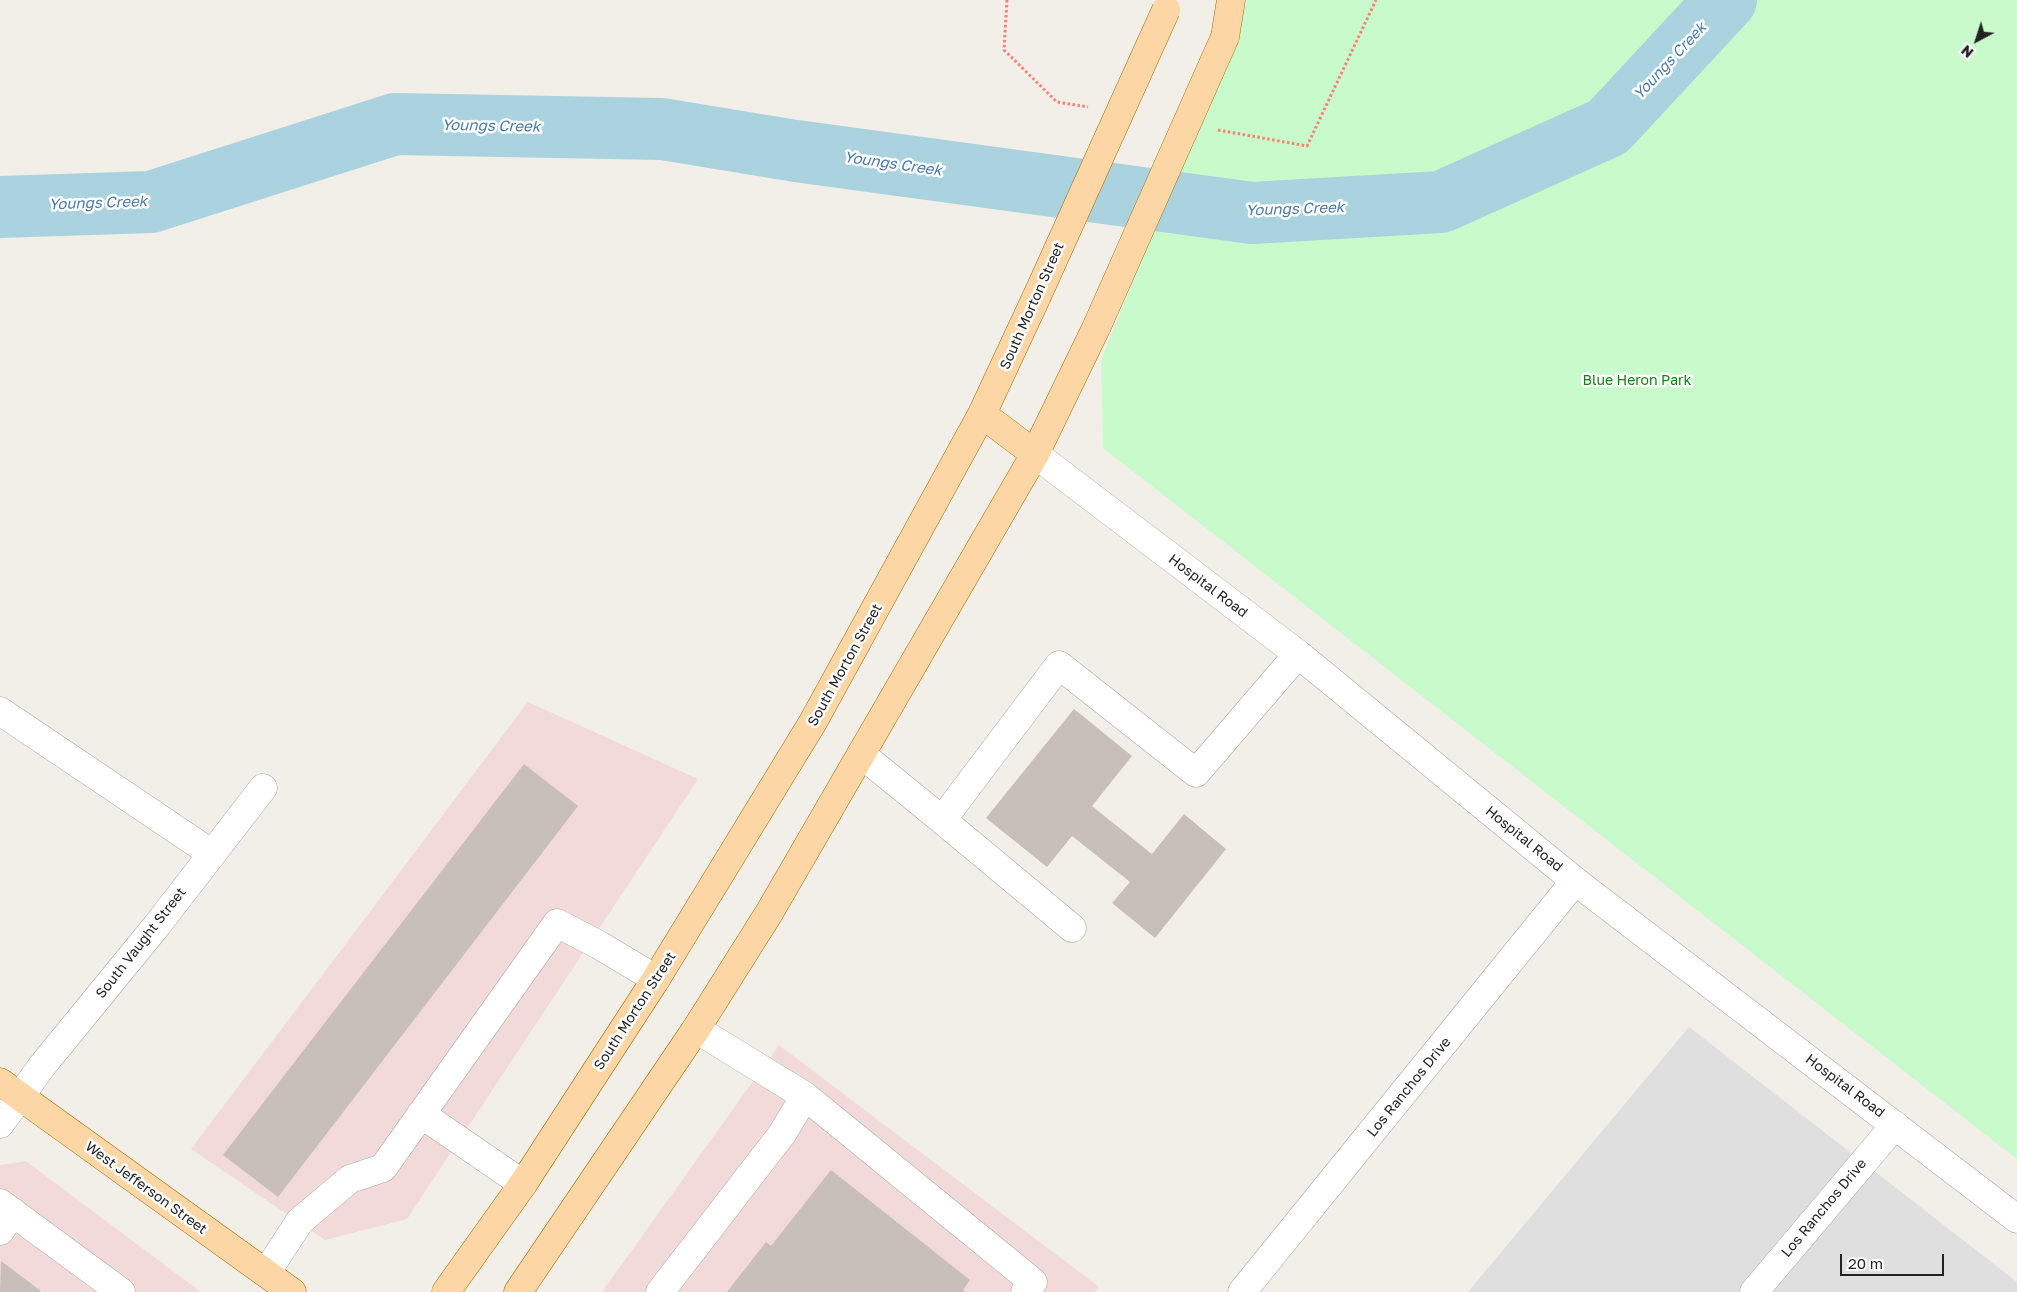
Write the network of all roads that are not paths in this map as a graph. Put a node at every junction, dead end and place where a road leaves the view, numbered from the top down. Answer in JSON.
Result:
{"nodes":[{"id":1,"x":1231,"y":0,"type":"edge"},
{"id":2,"x":1171,"y":5,"type":"edge"},
{"id":3,"x":982,"y":414,"type":"junction"},
{"id":4,"x":1035,"y":454,"type":"junction"},
{"id":5,"x":1298,"y":654,"type":"junction"},
{"id":6,"x":0,"y":711,"type":"edge"},
{"id":7,"x":861,"y":754,"type":"junction"},
{"id":8,"x":262,"y":788,"type":"dead end"},
{"id":9,"x":942,"y":820,"type":"junction"},
{"id":10,"x":211,"y":853,"type":"junction"},
{"id":11,"x":1576,"y":881,"type":"junction"},
{"id":12,"x":1072,"y":928,"type":"dead end"},
{"id":13,"x":656,"y":978,"type":"junction"},
{"id":14,"x":696,"y":1029,"type":"junction"},
{"id":15,"x":10,"y":1090,"type":"edge"},
{"id":16,"x":805,"y":1096,"type":"junction"},
{"id":17,"x":421,"y":1114,"type":"junction"},
{"id":18,"x":0,"y":1124,"type":"edge"},
{"id":19,"x":1895,"y":1125,"type":"junction"},
{"id":20,"x":523,"y":1184,"type":"junction"},
{"id":21,"x":4,"y":1215,"type":"edge"},
{"id":22,"x":2017,"y":1219,"type":"edge"},
{"id":23,"x":266,"y":1273,"type":"junction"},
{"id":24,"x":121,"y":1292,"type":"edge"},
{"id":25,"x":292,"y":1292,"type":"edge"},
{"id":26,"x":446,"y":1292,"type":"edge"},
{"id":27,"x":518,"y":1292,"type":"edge"},
{"id":28,"x":660,"y":1292,"type":"edge"},
{"id":29,"x":1025,"y":1292,"type":"edge"},
{"id":30,"x":1242,"y":1292,"type":"edge"},
{"id":31,"x":1754,"y":1292,"type":"edge"}],
"edges":[{"from":1,"to":4,"type":"main road","bridge":true},
{"from":2,"to":3,"type":"main road","name":"South Morton Street","bridge":true},
{"from":3,"to":4,"type":"main road"},
{"from":3,"to":13,"type":"main road","name":"South Morton Street"},
{"from":4,"to":5,"type":"street","name":"Hospital Road"},
{"from":4,"to":7,"type":"main road"},
{"from":5,"to":9,"type":"street"},
{"from":5,"to":11,"type":"street","name":"Hospital Road"},
{"from":6,"to":10,"type":"street"},
{"from":7,"to":9,"type":"street"},
{"from":7,"to":14,"type":"main road"},
{"from":8,"to":10,"type":"street","name":"South Vaught Street"},
{"from":9,"to":12,"type":"street"},
{"from":10,"to":15,"type":"street","name":"South Vaught Street"},
{"from":11,"to":19,"type":"street","name":"Hospital Road"},
{"from":11,"to":30,"type":"street","name":"Los Ranchos Drive"},
{"from":13,"to":17,"type":"street"},
{"from":13,"to":20,"type":"main road","name":"South Morton Street"},
{"from":14,"to":16,"type":"street"},
{"from":14,"to":27,"type":"main road"},
{"from":15,"to":18,"type":"street","name":"South Vaught Street"},
{"from":15,"to":23,"type":"main road","name":"West Jefferson Street"},
{"from":16,"to":28,"type":"street"},
{"from":16,"to":29,"type":"street"},
{"from":17,"to":20,"type":"street"},
{"from":17,"to":23,"type":"street"},
{"from":19,"to":22,"type":"street","name":"Hospital Road"},
{"from":19,"to":31,"type":"street","name":"Los Ranchos Drive"},
{"from":20,"to":26,"type":"main road","name":"South Morton Street"},
{"from":21,"to":24,"type":"street"},
{"from":23,"to":25,"type":"main road","name":"West Jefferson Street"}]}
